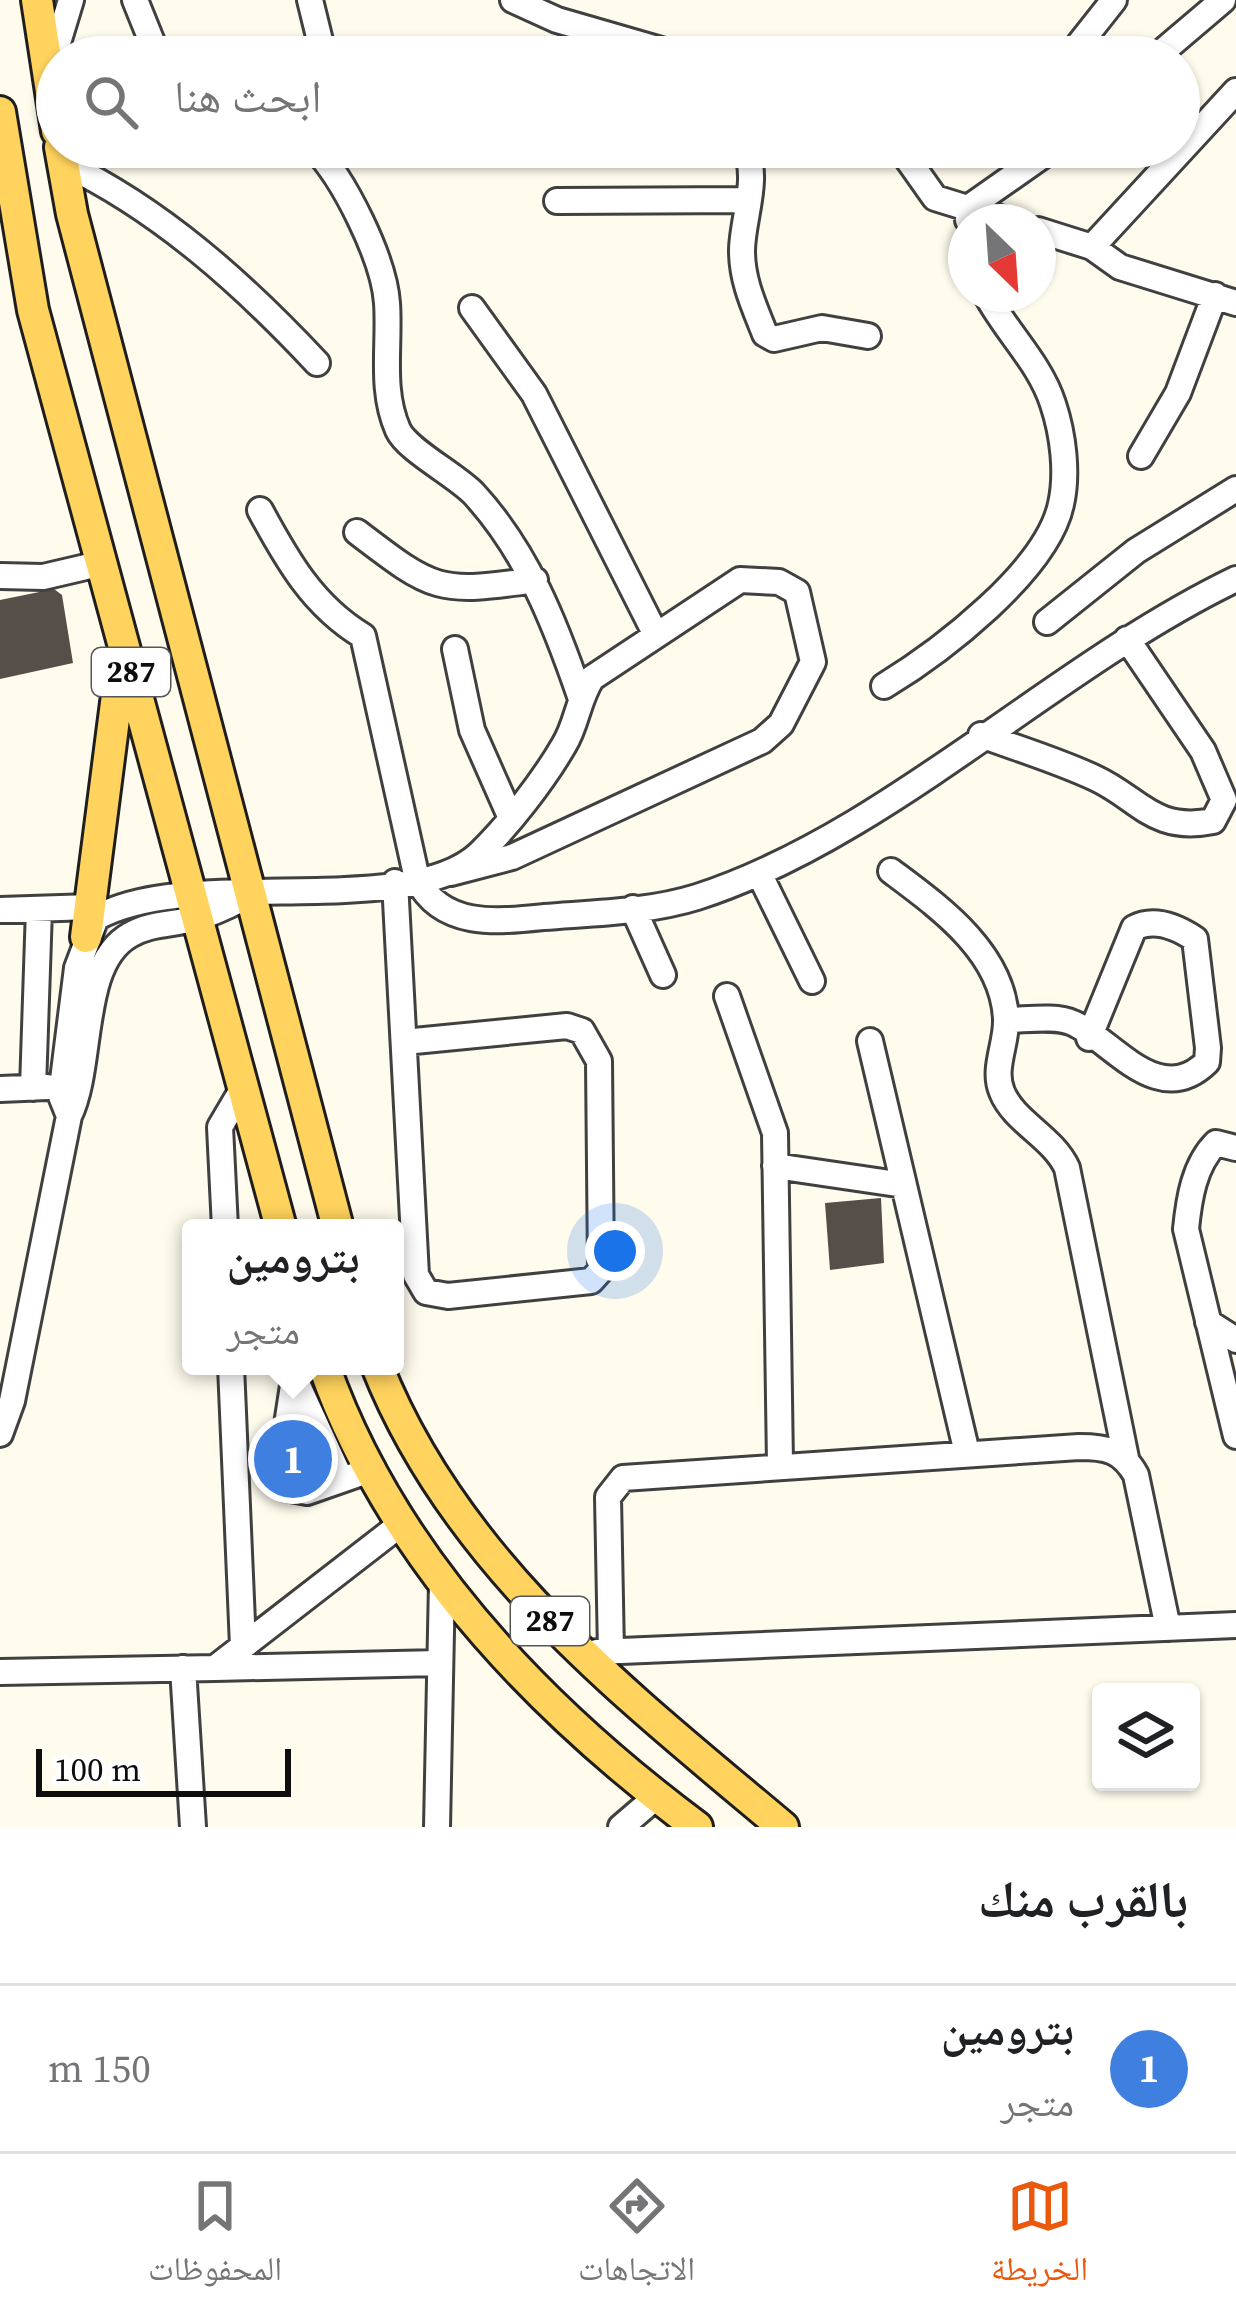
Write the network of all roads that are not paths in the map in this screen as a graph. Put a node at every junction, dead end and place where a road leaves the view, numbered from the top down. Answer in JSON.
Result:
{"nodes":[{"id":1,"x":38,"y":0,"type":"edge"},
{"id":2,"x":70,"y":0,"type":"edge"},
{"id":3,"x":135,"y":0,"type":"edge"},
{"id":4,"x":310,"y":0,"type":"edge"},
{"id":5,"x":513,"y":0,"type":"edge"},
{"id":6,"x":1114,"y":0,"type":"edge"},
{"id":7,"x":1223,"y":0,"type":"edge"},
{"id":8,"x":42,"y":36,"type":"edge"},
{"id":9,"x":59,"y":36,"type":"edge"},
{"id":10,"x":150,"y":36,"type":"edge"},
{"id":11,"x":319,"y":36,"type":"edge"},
{"id":12,"x":612,"y":36,"type":"edge"},
{"id":13,"x":1086,"y":36,"type":"edge"},
{"id":14,"x":1181,"y":36,"type":"edge"},
{"id":15,"x":1236,"y":91,"type":"edge"},
{"id":16,"x":0,"y":112,"type":"edge"},
{"id":17,"x":1200,"y":130,"type":"edge"},
{"id":18,"x":65,"y":168,"type":"edge"},
{"id":19,"x":83,"y":168,"type":"edge"},
{"id":20,"x":326,"y":168,"type":"edge"},
{"id":21,"x":751,"y":168,"type":"edge"},
{"id":22,"x":912,"y":168,"type":"edge"},
{"id":23,"x":1028,"y":168,"type":"edge"},
{"id":24,"x":1165,"y":168,"type":"edge"},
{"id":25,"x":747,"y":200,"type":"junction"},
{"id":26,"x":557,"y":201,"type":"dead end"},
{"id":27,"x":948,"y":204,"type":"edge"},
{"id":28,"x":982,"y":204,"type":"edge"},
{"id":29,"x":1056,"y":236,"type":"edge"},
{"id":30,"x":1092,"y":247,"type":"junction"},
{"id":31,"x":1230,"y":299,"type":"edge"},
{"id":32,"x":472,"y":308,"type":"dead end"},
{"id":33,"x":997,"y":312,"type":"edge"},
{"id":34,"x":868,"y":336,"type":"dead end"},
{"id":35,"x":317,"y":363,"type":"dead end"},
{"id":36,"x":1141,"y":456,"type":"dead end"},
{"id":37,"x":1236,"y":489,"type":"edge"},
{"id":38,"x":260,"y":510,"type":"dead end"},
{"id":39,"x":357,"y":532,"type":"dead end"},
{"id":40,"x":103,"y":563,"type":"junction"},
{"id":41,"x":0,"y":576,"type":"edge"},
{"id":42,"x":1236,"y":579,"type":"edge"},
{"id":43,"x":535,"y":580,"type":"junction"},
{"id":44,"x":1047,"y":622,"type":"dead end"},
{"id":45,"x":655,"y":633,"type":"junction"},
{"id":46,"x":1127,"y":639,"type":"junction"},
{"id":47,"x":123,"y":640,"type":"junction"},
{"id":48,"x":455,"y":649,"type":"dead end"},
{"id":49,"x":884,"y":686,"type":"dead end"},
{"id":50,"x":580,"y":696,"type":"junction"},
{"id":51,"x":981,"y":735,"type":"junction"},
{"id":52,"x":510,"y":816,"type":"junction"},
{"id":53,"x":891,"y":871,"type":"dead end"},
{"id":54,"x":451,"y":873,"type":"junction"},
{"id":55,"x":759,"y":873,"type":"junction"},
{"id":56,"x":406,"y":880,"type":"junction"},
{"id":57,"x":252,"y":896,"type":"junction"},
{"id":58,"x":192,"y":906,"type":"junction"},
{"id":59,"x":633,"y":908,"type":"junction"},
{"id":60,"x":39,"y":909,"type":"junction"},
{"id":61,"x":0,"y":910,"type":"edge"},
{"id":62,"x":88,"y":922,"type":"junction"},
{"id":63,"x":663,"y":975,"type":"dead end"},
{"id":64,"x":812,"y":981,"type":"dead end"},
{"id":65,"x":727,"y":995,"type":"dead end"},
{"id":66,"x":1006,"y":1020,"type":"junction"},
{"id":67,"x":1089,"y":1037,"type":"junction"},
{"id":68,"x":870,"y":1041,"type":"dead end"},
{"id":69,"x":404,"y":1042,"type":"junction"},
{"id":70,"x":62,"y":1087,"type":"junction"},
{"id":71,"x":33,"y":1088,"type":"junction"},
{"id":72,"x":243,"y":1088,"type":"junction"},
{"id":73,"x":0,"y":1090,"type":"edge"},
{"id":74,"x":69,"y":1116,"type":"junction"},
{"id":75,"x":1236,"y":1148,"type":"edge"},
{"id":76,"x":775,"y":1166,"type":"junction"},
{"id":77,"x":904,"y":1185,"type":"junction"},
{"id":78,"x":225,"y":1219,"type":"edge"},
{"id":79,"x":279,"y":1219,"type":"edge"},
{"id":80,"x":336,"y":1219,"type":"edge"},
{"id":81,"x":1208,"y":1322,"type":"junction"},
{"id":82,"x":1236,"y":1340,"type":"edge"},
{"id":83,"x":231,"y":1375,"type":"edge"},
{"id":84,"x":293,"y":1375,"type":"edge"},
{"id":85,"x":296,"y":1375,"type":"edge"},
{"id":86,"x":328,"y":1375,"type":"edge"},
{"id":87,"x":382,"y":1375,"type":"edge"},
{"id":88,"x":0,"y":1434,"type":"edge"},
{"id":89,"x":1236,"y":1436,"type":"edge"},
{"id":90,"x":967,"y":1453,"type":"junction"},
{"id":91,"x":1126,"y":1458,"type":"junction"},
{"id":92,"x":780,"y":1464,"type":"junction"},
{"id":93,"x":373,"y":1469,"type":"junction"},
{"id":94,"x":341,"y":1479,"type":"junction"},
{"id":95,"x":401,"y":1524,"type":"junction"},
{"id":96,"x":442,"y":1582,"type":"junction"},
{"id":97,"x":1236,"y":1625,"type":"edge"},
{"id":98,"x":1168,"y":1628,"type":"junction"},
{"id":99,"x":243,"y":1646,"type":"junction"},
{"id":100,"x":597,"y":1652,"type":"junction"},
{"id":101,"x":439,"y":1664,"type":"junction"},
{"id":102,"x":183,"y":1668,"type":"junction"},
{"id":103,"x":215,"y":1668,"type":"junction"},
{"id":104,"x":0,"y":1672,"type":"edge"},
{"id":105,"x":656,"y":1797,"type":"junction"},
{"id":106,"x":193,"y":1827,"type":"edge"},
{"id":107,"x":437,"y":1827,"type":"edge"},
{"id":108,"x":621,"y":1827,"type":"edge"},
{"id":109,"x":697,"y":1827,"type":"edge"},
{"id":110,"x":783,"y":1827,"type":"edge"}],
"edges":[{"from":1,"to":8,"type":"main road"},
{"from":2,"to":9,"type":"street"},
{"from":3,"to":10,"type":"street"},
{"from":4,"to":11,"type":"street"},
{"from":5,"to":12,"type":"street"},
{"from":6,"to":13,"type":"street"},
{"from":7,"to":14,"type":"street"},
{"from":15,"to":17,"type":"street"},
{"from":16,"to":40,"type":"main road","number":"287"},
{"from":18,"to":57,"type":"main road","number":"287"},
{"from":19,"to":35,"type":"street"},
{"from":20,"to":43,"type":"street"},
{"from":21,"to":25,"type":"street"},
{"from":22,"to":27,"type":"street"},
{"from":23,"to":28,"type":"street"},
{"from":24,"to":30,"type":"street"},
{"from":25,"to":26,"type":"street"},
{"from":25,"to":34,"type":"street"},
{"from":29,"to":30,"type":"street"},
{"from":30,"to":31,"type":"street"},
{"from":31,"to":36,"type":"street"},
{"from":32,"to":45,"type":"street"},
{"from":33,"to":49,"type":"street"},
{"from":37,"to":44,"type":"street"},
{"from":38,"to":56,"type":"street"},
{"from":39,"to":43,"type":"street"},
{"from":40,"to":41,"type":"street"},
{"from":40,"to":47,"type":"main road","number":"287"},
{"from":42,"to":46,"type":"street"},
{"from":43,"to":50,"type":"street"},
{"from":45,"to":50,"type":"street"},
{"from":45,"to":54,"type":"street"},
{"from":46,"to":51,"type":"street"},
{"from":46,"to":51,"type":"street"},
{"from":47,"to":58,"type":"main road","number":"287"},
{"from":47,"to":62,"type":"main road"},
{"from":48,"to":52,"type":"street"},
{"from":50,"to":52,"type":"street"},
{"from":51,"to":55,"type":"street"},
{"from":52,"to":54,"type":"street"},
{"from":53,"to":66,"type":"street"},
{"from":54,"to":56,"type":"street"},
{"from":55,"to":59,"type":"street"},
{"from":55,"to":64,"type":"street"},
{"from":56,"to":57,"type":"street"},
{"from":56,"to":59,"type":"street"},
{"from":56,"to":69,"type":"street"},
{"from":57,"to":58,"type":"street"},
{"from":57,"to":80,"type":"main road","number":"287"},
{"from":58,"to":62,"type":"street"},
{"from":58,"to":72,"type":"main road","number":"287"},
{"from":58,"to":74,"type":"street"},
{"from":59,"to":63,"type":"street"},
{"from":60,"to":61,"type":"street"},
{"from":60,"to":62,"type":"street"},
{"from":60,"to":71,"type":"street"},
{"from":62,"to":70,"type":"street"},
{"from":65,"to":76,"type":"street"},
{"from":66,"to":67,"type":"street"},
{"from":66,"to":91,"type":"street"},
{"from":67,"to":67,"type":"street"},
{"from":68,"to":77,"type":"street"},
{"from":69,"to":69,"type":"street"},
{"from":70,"to":71,"type":"street"},
{"from":70,"to":74,"type":"street"},
{"from":71,"to":73,"type":"street"},
{"from":72,"to":78,"type":"street"},
{"from":72,"to":79,"type":"main road","number":"287"},
{"from":74,"to":88,"type":"street"},
{"from":75,"to":81,"type":"street"},
{"from":76,"to":77,"type":"street"},
{"from":76,"to":92,"type":"street"},
{"from":77,"to":90,"type":"street"},
{"from":81,"to":82,"type":"street"},
{"from":81,"to":89,"type":"street"},
{"from":83,"to":99,"type":"street"},
{"from":84,"to":94,"type":"street"},
{"from":85,"to":94,"type":"street"},
{"from":86,"to":93,"type":"main road","number":"287"},
{"from":87,"to":100,"type":"main road","number":"287"},
{"from":90,"to":91,"type":"street"},
{"from":90,"to":92,"type":"street"},
{"from":91,"to":98,"type":"street"},
{"from":92,"to":100,"type":"street"},
{"from":93,"to":94,"type":"street"},
{"from":93,"to":95,"type":"main road","number":"287"},
{"from":95,"to":96,"type":"main road","number":"287"},
{"from":95,"to":99,"type":"street"},
{"from":96,"to":101,"type":"street"},
{"from":96,"to":105,"type":"main road","number":"287"},
{"from":97,"to":98,"type":"street"},
{"from":98,"to":100,"type":"street"},
{"from":99,"to":103,"type":"street"},
{"from":100,"to":110,"type":"main road","number":"287"},
{"from":101,"to":103,"type":"street"},
{"from":101,"to":107,"type":"street"},
{"from":102,"to":103,"type":"street"},
{"from":102,"to":104,"type":"street"},
{"from":102,"to":106,"type":"street"},
{"from":105,"to":108,"type":"street"},
{"from":105,"to":109,"type":"main road","number":"287"}]}
